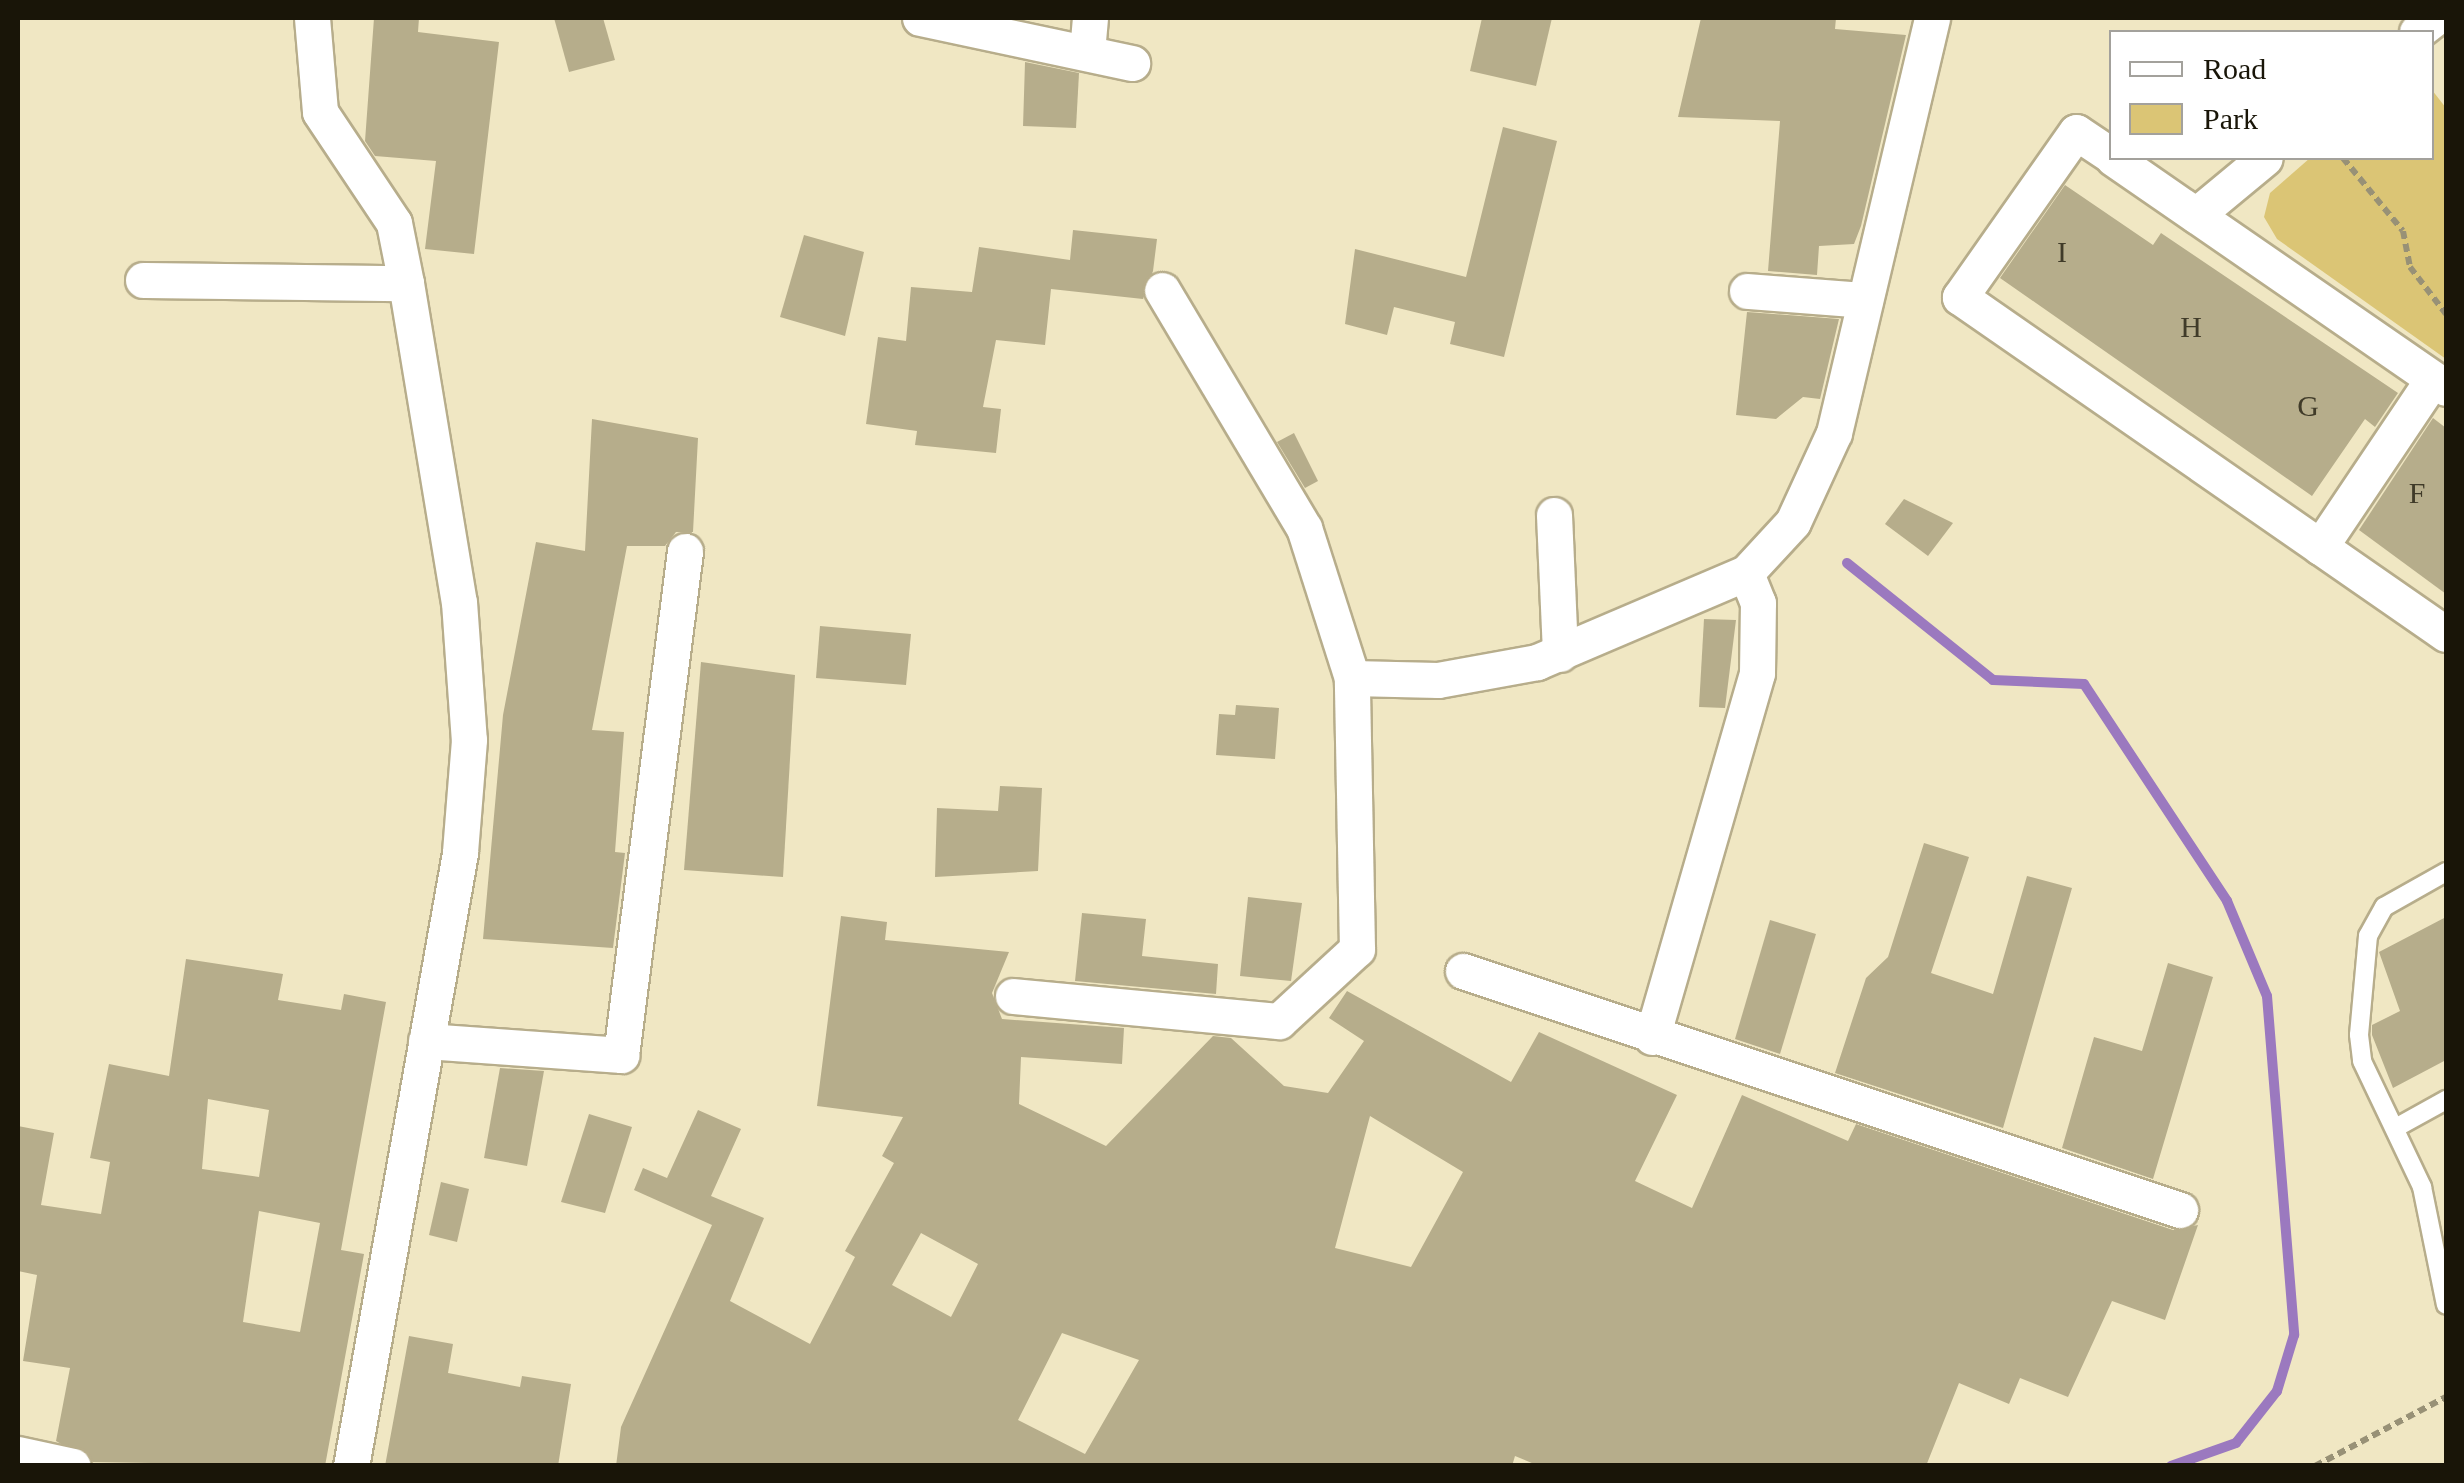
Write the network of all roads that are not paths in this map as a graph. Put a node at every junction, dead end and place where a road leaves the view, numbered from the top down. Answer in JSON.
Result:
{"nodes":[{"id":1,"x":312,"y":18,"type":"edge"},
{"id":2,"x":920,"y":18,"type":"edge"},
{"id":3,"x":1932,"y":18,"type":"edge"},
{"id":4,"x":1088,"y":35,"type":"edge"},
{"id":5,"x":1132,"y":63,"type":"dead end"},
{"id":6,"x":2109,"y":155,"type":"edge"},
{"id":7,"x":2116,"y":160,"type":"edge"},
{"id":8,"x":2263,"y":160,"type":"edge"},
{"id":9,"x":2196,"y":215,"type":"junction"},
{"id":10,"x":143,"y":280,"type":"dead end"},
{"id":11,"x":406,"y":283,"type":"junction"},
{"id":12,"x":1162,"y":290,"type":"dead end"},
{"id":13,"x":1747,"y":290,"type":"dead end"},
{"id":14,"x":1865,"y":300,"type":"junction"},
{"id":15,"x":2440,"y":384,"type":"edge"},
{"id":16,"x":1554,"y":515,"type":"dead end"},
{"id":17,"x":2320,"y":546,"type":"junction"},
{"id":18,"x":685,"y":550,"type":"dead end"},
{"id":19,"x":1746,"y":573,"type":"junction"},
{"id":20,"x":2446,"y":634,"type":"edge"},
{"id":21,"x":1560,"y":654,"type":"junction"},
{"id":22,"x":1352,"y":678,"type":"junction"},
{"id":23,"x":2446,"y":872,"type":"edge"},
{"id":24,"x":1463,"y":971,"type":"dead end"},
{"id":25,"x":1013,"y":996,"type":"dead end"},
{"id":26,"x":1652,"y":1037,"type":"junction"},
{"id":27,"x":426,"y":1041,"type":"junction"},
{"id":28,"x":2446,"y":1100,"type":"edge"},
{"id":29,"x":2399,"y":1126,"type":"junction"},
{"id":30,"x":2180,"y":1210,"type":"dead end"},
{"id":31,"x":2446,"y":1304,"type":"edge"},
{"id":32,"x":18,"y":1454,"type":"edge"},
{"id":33,"x":72,"y":1466,"type":"edge"},
{"id":34,"x":350,"y":1466,"type":"edge"}],
"edges":[{"from":1,"to":11,"type":"street"},
{"from":2,"to":4,"type":"street"},
{"from":3,"to":14,"type":"street"},
{"from":4,"to":5,"type":"street"},
{"from":6,"to":17,"type":"street"},
{"from":7,"to":9,"type":"street"},
{"from":8,"to":9,"type":"street"},
{"from":9,"to":15,"type":"street"},
{"from":10,"to":11,"type":"street"},
{"from":11,"to":27,"type":"street"},
{"from":12,"to":22,"type":"street"},
{"from":13,"to":14,"type":"street"},
{"from":14,"to":19,"type":"street"},
{"from":15,"to":17,"type":"street"},
{"from":16,"to":21,"type":"street"},
{"from":17,"to":20,"type":"street"},
{"from":18,"to":27,"type":"street"},
{"from":19,"to":21,"type":"street"},
{"from":19,"to":26,"type":"street"},
{"from":21,"to":22,"type":"street"},
{"from":22,"to":25,"type":"street"},
{"from":23,"to":29,"type":"lane"},
{"from":24,"to":26,"type":"street"},
{"from":26,"to":30,"type":"street"},
{"from":27,"to":34,"type":"street"},
{"from":28,"to":29,"type":"lane"},
{"from":29,"to":31,"type":"lane"},
{"from":32,"to":33,"type":"street"}]}
